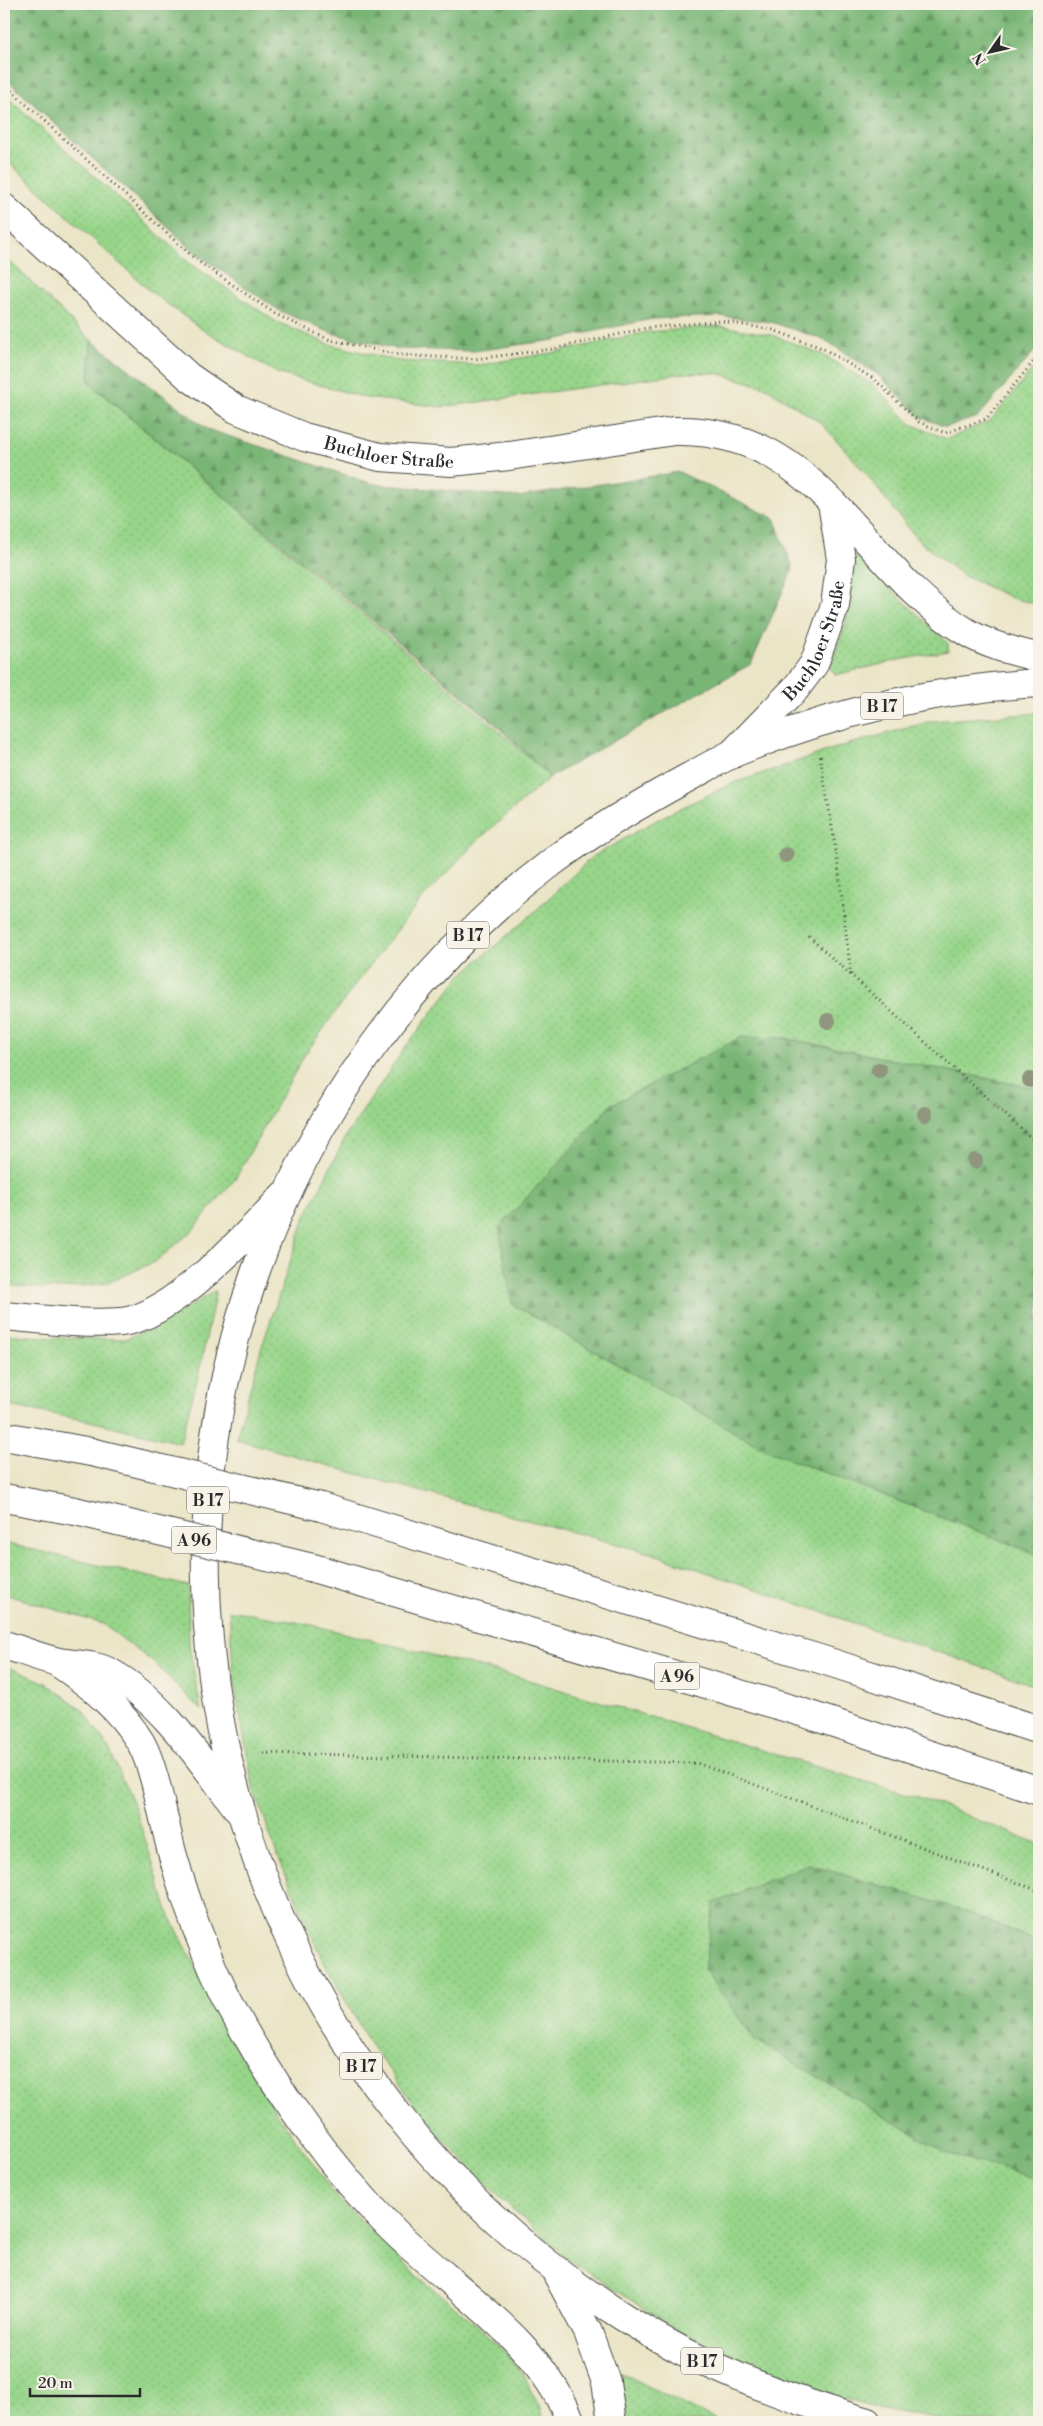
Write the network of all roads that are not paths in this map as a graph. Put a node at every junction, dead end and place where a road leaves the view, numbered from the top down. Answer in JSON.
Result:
{"nodes":[{"id":1,"x":4,"y":208,"type":"edge"},
{"id":2,"x":832,"y":503,"type":"junction"},
{"id":3,"x":1039,"y":658,"type":"edge"},
{"id":4,"x":1039,"y":683,"type":"edge"},
{"id":5,"x":731,"y":755,"type":"junction"},
{"id":6,"x":284,"y":1195,"type":"junction"},
{"id":7,"x":4,"y":1316,"type":"edge"},
{"id":8,"x":4,"y":1436,"type":"edge"},
{"id":9,"x":4,"y":1498,"type":"edge"},
{"id":10,"x":4,"y":1645,"type":"edge"},
{"id":11,"x":57,"y":1662,"type":"junction"},
{"id":12,"x":1039,"y":1730,"type":"edge"},
{"id":13,"x":1039,"y":1791,"type":"edge"},
{"id":14,"x":240,"y":1812,"type":"junction"},
{"id":15,"x":555,"y":2270,"type":"junction"},
{"id":16,"x":571,"y":2422,"type":"edge"},
{"id":17,"x":612,"y":2422,"type":"edge"},
{"id":18,"x":864,"y":2422,"type":"edge"}],
"edges":[{"from":1,"to":2,"type":"main road","name":"Buchloer Straße"},
{"from":2,"to":3,"type":"main road","name":"Buchloer Straße"},
{"from":2,"to":5,"type":"main road","name":"Buchloer Straße"},
{"from":4,"to":5,"type":"main road","number":"B 17"},
{"from":5,"to":6,"type":"main road","number":"B 17"},
{"from":6,"to":7,"type":"main road"},
{"from":6,"to":14,"type":"main road","number":"B 17"},
{"from":8,"to":12,"type":"main road","bridge":true},
{"from":9,"to":13,"type":"main road","number":"A 96","bridge":true},
{"from":10,"to":11,"type":"main road"},
{"from":11,"to":14,"type":"main road"},
{"from":11,"to":16,"type":"main road"},
{"from":14,"to":15,"type":"main road","number":"B 17"},
{"from":15,"to":17,"type":"main road","number":"B 17"},
{"from":15,"to":18,"type":"main road","number":"B 17"}]}
